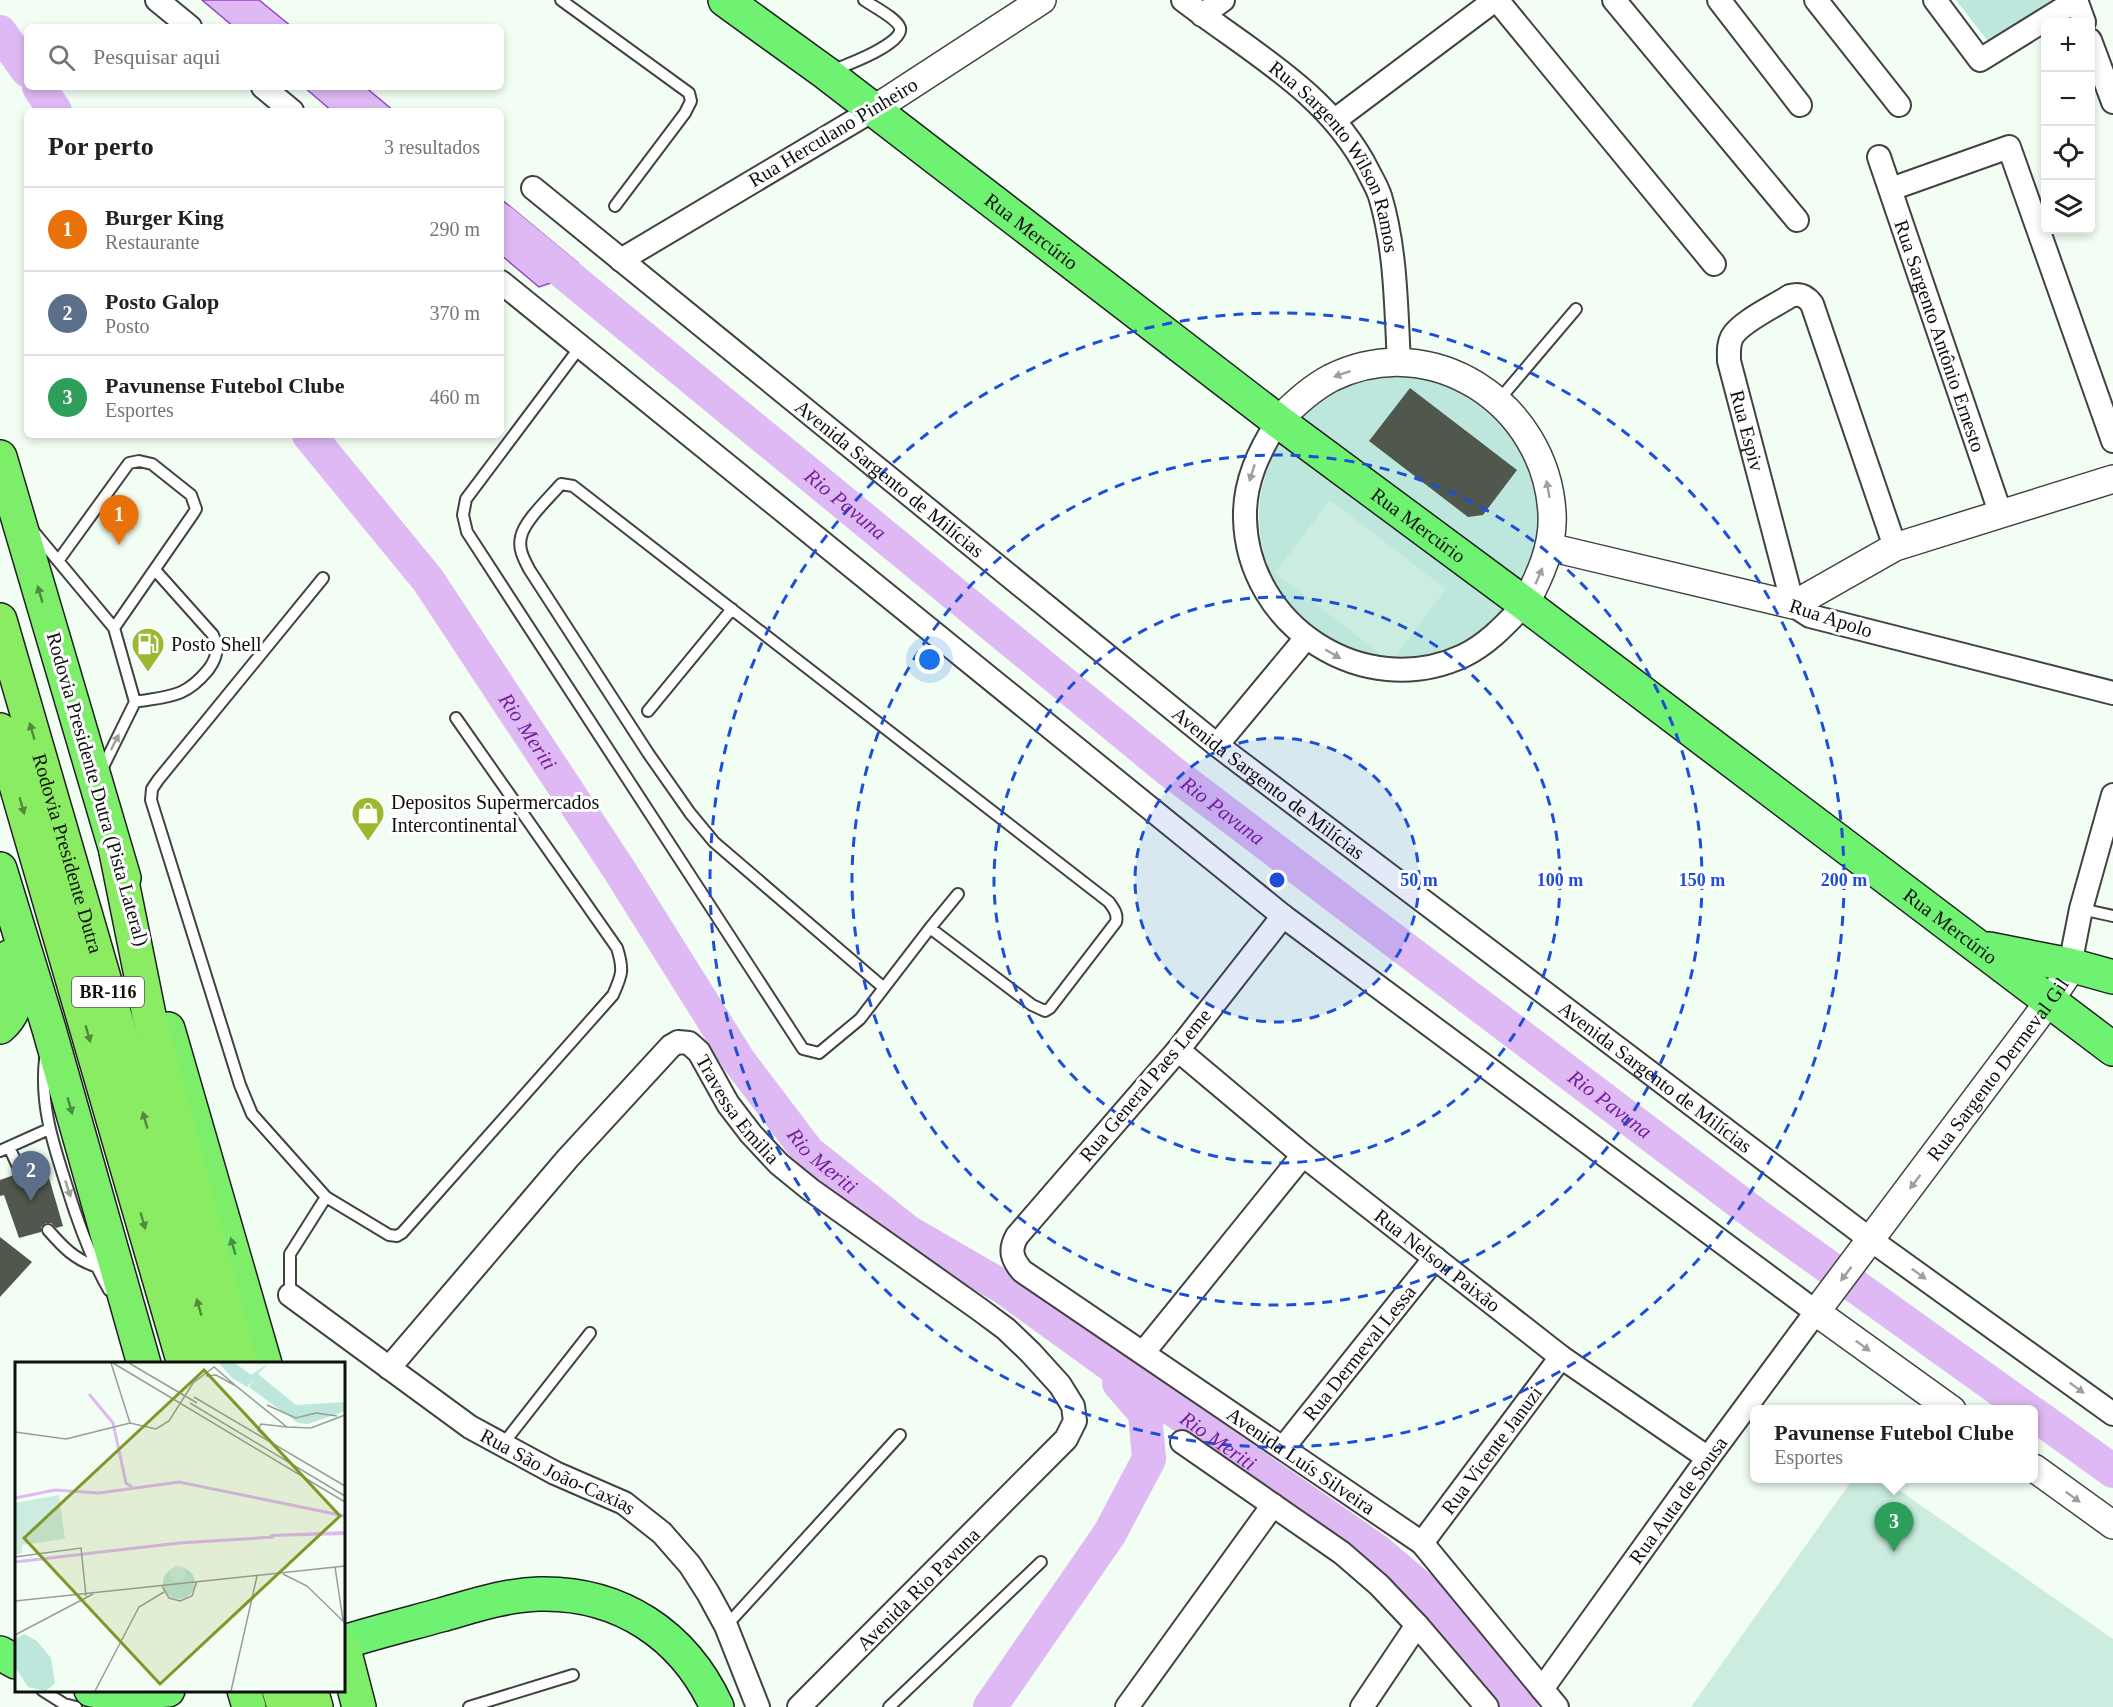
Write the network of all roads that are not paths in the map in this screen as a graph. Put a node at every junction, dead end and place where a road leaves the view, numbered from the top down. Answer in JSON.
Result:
{"nodes":[{"id":1,"x":157,"y":0,"type":"edge"},
{"id":2,"x":561,"y":0,"type":"edge"},
{"id":3,"x":864,"y":0,"type":"edge"},
{"id":4,"x":1042,"y":0,"type":"edge"},
{"id":5,"x":1183,"y":0,"type":"edge"},
{"id":6,"x":1223,"y":0,"type":"edge"},
{"id":7,"x":1496,"y":0,"type":"edge"},
{"id":8,"x":1614,"y":0,"type":"edge"},
{"id":9,"x":1719,"y":0,"type":"edge"},
{"id":10,"x":1816,"y":0,"type":"edge"},
{"id":11,"x":1935,"y":0,"type":"edge"},
{"id":12,"x":2077,"y":0,"type":"edge"},
{"id":13,"x":730,"y":1,"type":"edge"},
{"id":14,"x":1202,"y":15,"type":"junction"},
{"id":15,"x":2083,"y":18,"type":"edge"},
{"id":16,"x":186,"y":24,"type":"edge"},
{"id":17,"x":2095,"y":51,"type":"edge"},
{"id":18,"x":826,"y":73,"type":"junction"},
{"id":19,"x":267,"y":90,"type":"edge"},
{"id":20,"x":2113,"y":102,"type":"edge"},
{"id":21,"x":1800,"y":105,"type":"dead end"},
{"id":22,"x":1899,"y":105,"type":"dead end"},
{"id":23,"x":288,"y":108,"type":"edge"},
{"id":24,"x":873,"y":110,"type":"junction"},
{"id":25,"x":1335,"y":120,"type":"junction"},
{"id":26,"x":1879,"y":157,"type":"dead end"},
{"id":27,"x":533,"y":188,"type":"dead end"},
{"id":28,"x":1891,"y":189,"type":"junction"},
{"id":29,"x":615,"y":206,"type":"dead end"},
{"id":30,"x":1797,"y":220,"type":"dead end"},
{"id":31,"x":621,"y":260,"type":"junction"},
{"id":32,"x":1714,"y":264,"type":"dead end"},
{"id":33,"x":504,"y":284,"type":"edge"},
{"id":34,"x":1576,"y":309,"type":"dead end"},
{"id":35,"x":580,"y":347,"type":"junction"},
{"id":36,"x":1399,"y":363,"type":"junction"},
{"id":37,"x":1498,"y":400,"type":"junction"},
{"id":38,"x":1278,"y":421,"type":"junction"},
{"id":39,"x":2113,"y":441,"type":"edge"},
{"id":40,"x":0,"y":457,"type":"edge"},
{"id":41,"x":2113,"y":479,"type":"edge"},
{"id":42,"x":15,"y":509,"type":"junction"},
{"id":43,"x":2001,"y":515,"type":"junction"},
{"id":44,"x":1549,"y":547,"type":"junction"},
{"id":45,"x":1895,"y":548,"type":"junction"},
{"id":46,"x":58,"y":561,"type":"junction"},
{"id":47,"x":155,"y":570,"type":"junction"},
{"id":48,"x":323,"y":578,"type":"dead end"},
{"id":49,"x":1525,"y":604,"type":"junction"},
{"id":50,"x":1793,"y":605,"type":"junction"},
{"id":51,"x":732,"y":609,"type":"junction"},
{"id":52,"x":0,"y":620,"type":"edge"},
{"id":53,"x":114,"y":628,"type":"junction"},
{"id":54,"x":1306,"y":638,"type":"junction"},
{"id":55,"x":2113,"y":693,"type":"edge"},
{"id":56,"x":135,"y":702,"type":"junction"},
{"id":57,"x":648,"y":711,"type":"dead end"},
{"id":58,"x":456,"y":718,"type":"dead end"},
{"id":59,"x":0,"y":730,"type":"edge"},
{"id":60,"x":1217,"y":745,"type":"junction"},
{"id":61,"x":95,"y":782,"type":"junction"},
{"id":62,"x":2113,"y":795,"type":"edge"},
{"id":63,"x":116,"y":852,"type":"junction"},
{"id":64,"x":0,"y":869,"type":"edge"},
{"id":65,"x":958,"y":894,"type":"dead end"},
{"id":66,"x":2081,"y":909,"type":"junction"},
{"id":67,"x":1283,"y":916,"type":"junction"},
{"id":68,"x":2113,"y":916,"type":"edge"},
{"id":69,"x":0,"y":923,"type":"edge"},
{"id":70,"x":930,"y":928,"type":"junction"},
{"id":71,"x":1981,"y":947,"type":"junction"},
{"id":72,"x":2070,"y":965,"type":"junction"},
{"id":73,"x":2113,"y":977,"type":"edge"},
{"id":74,"x":884,"y":988,"type":"junction"},
{"id":75,"x":2050,"y":1000,"type":"junction"},
{"id":76,"x":0,"y":1027,"type":"edge"},
{"id":77,"x":49,"y":1029,"type":"junction"},
{"id":78,"x":2110,"y":1036,"type":"edge"},
{"id":79,"x":1178,"y":1050,"type":"junction"},
{"id":80,"x":48,"y":1129,"type":"junction"},
{"id":81,"x":4,"y":1149,"type":"edge"},
{"id":82,"x":1303,"y":1155,"type":"junction"},
{"id":83,"x":21,"y":1173,"type":"dead end"},
{"id":84,"x":326,"y":1197,"type":"junction"},
{"id":85,"x":48,"y":1230,"type":"dead end"},
{"id":86,"x":1868,"y":1244,"type":"junction"},
{"id":87,"x":1012,"y":1254,"type":"joint"},
{"id":88,"x":1435,"y":1258,"type":"junction"},
{"id":89,"x":95,"y":1266,"type":"junction"},
{"id":90,"x":290,"y":1295,"type":"joint"},
{"id":91,"x":1821,"y":1306,"type":"junction"},
{"id":92,"x":590,"y":1334,"type":"dead end"},
{"id":93,"x":139,"y":1348,"type":"edge"},
{"id":94,"x":261,"y":1349,"type":"edge"},
{"id":95,"x":1143,"y":1353,"type":"junction"},
{"id":96,"x":1561,"y":1357,"type":"junction"},
{"id":97,"x":183,"y":1362,"type":"edge"},
{"id":98,"x":215,"y":1362,"type":"edge"},
{"id":99,"x":240,"y":1362,"type":"edge"},
{"id":100,"x":269,"y":1362,"type":"edge"},
{"id":101,"x":389,"y":1368,"type":"junction"},
{"id":102,"x":1946,"y":1405,"type":"edge"},
{"id":103,"x":2113,"y":1414,"type":"edge"},
{"id":104,"x":900,"y":1435,"type":"dead end"},
{"id":105,"x":1182,"y":1442,"type":"dead end"},
{"id":106,"x":503,"y":1444,"type":"junction"},
{"id":107,"x":1283,"y":1448,"type":"junction"},
{"id":108,"x":1708,"y":1458,"type":"junction"},
{"id":109,"x":1037,"y":1470,"type":"joint"},
{"id":110,"x":2038,"y":1471,"type":"edge"},
{"id":111,"x":1273,"y":1505,"type":"junction"},
{"id":112,"x":2113,"y":1525,"type":"edge"},
{"id":113,"x":1422,"y":1543,"type":"junction"},
{"id":114,"x":1041,"y":1563,"type":"dead end"},
{"id":115,"x":1417,"y":1624,"type":"junction"},
{"id":116,"x":726,"y":1626,"type":"junction"},
{"id":117,"x":345,"y":1642,"type":"edge"},
{"id":118,"x":0,"y":1653,"type":"edge"},
{"id":119,"x":345,"y":1653,"type":"edge"},
{"id":120,"x":15,"y":1661,"type":"edge"},
{"id":121,"x":0,"y":1673,"type":"edge"},
{"id":122,"x":573,"y":1675,"type":"dead end"},
{"id":123,"x":15,"y":1678,"type":"edge"},
{"id":124,"x":1542,"y":1689,"type":"junction"},
{"id":125,"x":45,"y":1692,"type":"edge"},
{"id":126,"x":106,"y":1692,"type":"edge"},
{"id":127,"x":149,"y":1692,"type":"edge"},
{"id":128,"x":245,"y":1692,"type":"edge"},
{"id":129,"x":280,"y":1692,"type":"edge"},
{"id":130,"x":312,"y":1692,"type":"edge"},
{"id":131,"x":76,"y":1707,"type":"edge"},
{"id":132,"x":249,"y":1707,"type":"edge"},
{"id":133,"x":284,"y":1707,"type":"edge"},
{"id":134,"x":316,"y":1707,"type":"edge"},
{"id":135,"x":359,"y":1707,"type":"edge"},
{"id":136,"x":469,"y":1707,"type":"edge"},
{"id":137,"x":717,"y":1707,"type":"edge"},
{"id":138,"x":758,"y":1707,"type":"edge"},
{"id":139,"x":799,"y":1707,"type":"edge"},
{"id":140,"x":889,"y":1707,"type":"edge"},
{"id":141,"x":1127,"y":1707,"type":"edge"},
{"id":142,"x":1362,"y":1707,"type":"edge"},
{"id":143,"x":1487,"y":1707,"type":"edge"},
{"id":144,"x":1557,"y":1707,"type":"edge"}],
"edges":[{"from":1,"to":16,"type":"street"},
{"from":2,"to":29,"type":"lane"},
{"from":3,"to":18,"type":"lane"},
{"from":4,"to":24,"type":"street","name":"Rua Herculano Pinheiro"},
{"from":5,"to":14,"type":"street","name":"Rua Sargento Wilson Ramos"},
{"from":6,"to":14,"type":"street"},
{"from":7,"to":25,"type":"street"},
{"from":7,"to":32,"type":"street"},
{"from":8,"to":30,"type":"street"},
{"from":9,"to":21,"type":"street"},
{"from":10,"to":22,"type":"street"},
{"from":11,"to":12,"type":"street"},
{"from":12,"to":15,"type":"street"},
{"from":13,"to":18,"type":"main road","name":"Rua Mercúrio"},
{"from":14,"to":25,"type":"street","name":"Rua Sargento Wilson Ramos"},
{"from":17,"to":20,"type":"street"},
{"from":18,"to":24,"type":"main road","name":"Rua Mercúrio"},
{"from":19,"to":23,"type":"street"},
{"from":24,"to":31,"type":"street","name":"Rua Herculano Pinheiro"},
{"from":24,"to":38,"type":"main road","name":"Rua Mercúrio"},
{"from":25,"to":36,"type":"street","name":"Rua Sargento Wilson Ramos"},
{"from":26,"to":28,"type":"street","name":"Rua Sargento Antônio Ernesto"},
{"from":27,"to":31,"type":"street","name":"Avenida Sargento de Milícias"},
{"from":28,"to":39,"type":"street"},
{"from":28,"to":43,"type":"street","name":"Rua Sargento Antônio Ernesto"},
{"from":31,"to":60,"type":"street","name":"Avenida Sargento de Milícias"},
{"from":33,"to":35,"type":"street"},
{"from":34,"to":37,"type":"lane"},
{"from":35,"to":67,"type":"street"},
{"from":35,"to":74,"type":"lane"},
{"from":36,"to":37,"type":"street"},
{"from":36,"to":38,"type":"street","one_way":true},
{"from":44,"to":37,"type":"street","one_way":true},
{"from":38,"to":49,"type":"main road","name":"Rua Mercúrio"},
{"from":38,"to":54,"type":"street","one_way":true},
{"from":40,"to":42,"type":"highway","name":"Rodovia Presidente Dutra (Pista Lateral)","number":"BR-116"},
{"from":41,"to":43,"type":"street"},
{"from":42,"to":46,"type":"lane"},
{"from":61,"to":42,"type":"highway","name":"Rodovia Presidente Dutra (Pista Lateral)","number":"BR-116","one_way":true},
{"from":43,"to":45,"type":"street"},
{"from":49,"to":44,"type":"street","one_way":true},
{"from":44,"to":50,"type":"street","name":"Rua Apolo"},
{"from":45,"to":50,"type":"street"},
{"from":45,"to":50,"type":"street","name":"Rua Espiv"},
{"from":46,"to":47,"type":"lane"},
{"from":46,"to":53,"type":"lane"},
{"from":47,"to":53,"type":"lane"},
{"from":47,"to":56,"type":"lane"},
{"from":48,"to":84,"type":"lane"},
{"from":54,"to":49,"type":"street","one_way":true},
{"from":49,"to":71,"type":"main road","name":"Rua Mercúrio"},
{"from":50,"to":55,"type":"street","name":"Rua Apolo"},
{"from":51,"to":57,"type":"lane"},
{"from":51,"to":70,"type":"lane"},
{"from":51,"to":74,"type":"lane"},
{"from":98,"to":52,"type":"highway","name":"Rodovia Presidente Dutra","number":"BR-116","one_way":true},
{"from":53,"to":56,"type":"lane"},
{"from":54,"to":60,"type":"street"},
{"from":61,"to":56,"type":"lane","one_way":true},
{"from":58,"to":84,"type":"lane"},
{"from":59,"to":97,"type":"highway","name":"Rodovia Presidente Dutra","number":"BR-116","one_way":true},
{"from":60,"to":86,"type":"street","name":"Avenida Sargento de Milícias"},
{"from":61,"to":63,"type":"highway","name":"Rodovia Presidente Dutra (Pista Lateral)","number":"BR-116"},
{"from":62,"to":66,"type":"street","name":"Rua Sargento Dermeval Gil"},
{"from":94,"to":63,"type":"highway","name":"Rodovia Presidente Dutra (Pista Lateral)","number":"BR-116","one_way":true},
{"from":63,"to":99,"type":"highway"},
{"from":64,"to":77,"type":"highway","number":"BR-116"},
{"from":65,"to":70,"type":"lane"},
{"from":66,"to":68,"type":"lane"},
{"from":66,"to":72,"type":"street","name":"Rua Sargento Dermeval Gil"},
{"from":67,"to":79,"type":"street","name":"Rua General Paes Leme"},
{"from":67,"to":91,"type":"street"},
{"from":69,"to":76,"type":"highway"},
{"from":70,"to":74,"type":"lane"},
{"from":71,"to":72,"type":"main road"},
{"from":71,"to":75,"type":"main road","name":"Rua Mercúrio"},
{"from":72,"to":73,"type":"main road"},
{"from":72,"to":75,"type":"street","name":"Rua Sargento Dermeval Gil"},
{"from":75,"to":78,"type":"main road","name":"Rua Mercúrio"},
{"from":75,"to":86,"type":"street","name":"Rua Sargento Dermeval Gil","one_way":true},
{"from":77,"to":80,"type":"lane"},
{"from":77,"to":93,"type":"highway","number":"BR-116","one_way":true},
{"from":79,"to":82,"type":"street","name":"Rua Nelson Paixão"},
{"from":79,"to":87,"type":"street","name":"Rua General Paes Leme"},
{"from":80,"to":81,"type":"lane"},
{"from":80,"to":89,"type":"lane","one_way":true},
{"from":81,"to":83,"type":"lane"},
{"from":82,"to":88,"type":"street","name":"Rua Nelson Paixão"},
{"from":82,"to":95,"type":"street"},
{"from":84,"to":90,"type":"lane"},
{"from":85,"to":89,"type":"lane"},
{"from":86,"to":91,"type":"street","name":"Rua Sargento Dermeval Gil","one_way":true},
{"from":86,"to":103,"type":"street","name":"Avenida Sargento de Milícias","one_way":true},
{"from":87,"to":95,"type":"street","name":"Avenida Luís Silveira"},
{"from":88,"to":96,"type":"street","name":"Rua Nelson Paixão"},
{"from":88,"to":107,"type":"street","name":"Rua Dermeval Lessa"},
{"from":89,"to":93,"type":"lane"},
{"from":90,"to":101,"type":"street","name":"Rua São João-Caxias"},
{"from":91,"to":102,"type":"street","one_way":true},
{"from":91,"to":108,"type":"street","name":"Rua Auta de Sousa"},
{"from":92,"to":106,"type":"lane"},
{"from":94,"to":100,"type":"lane"},
{"from":95,"to":107,"type":"street","name":"Avenida Luís Silveira"},
{"from":96,"to":108,"type":"street","name":"Rua Nelson Paixão"},
{"from":96,"to":113,"type":"street","name":"Rua Vicente Januzi"},
{"from":101,"to":106,"type":"street","name":"Rua São João-Caxias"},
{"from":101,"to":109,"type":"street","name":"Travessa Emilia"},
{"from":104,"to":116,"type":"lane"},
{"from":105,"to":111,"type":"street"},
{"from":106,"to":116,"type":"street","name":"Rua São João-Caxias"},
{"from":107,"to":113,"type":"street","name":"Avenida Luís Silveira"},
{"from":108,"to":124,"type":"street","name":"Rua Auta de Sousa"},
{"from":109,"to":139,"type":"street","name":"Avenida Rio Pavuna"},
{"from":110,"to":112,"type":"street","one_way":true},
{"from":111,"to":115,"type":"street"},
{"from":111,"to":141,"type":"street"},
{"from":113,"to":124,"type":"street","name":"Avenida Luís Silveira"},
{"from":114,"to":140,"type":"lane"},
{"from":115,"to":142,"type":"street"},
{"from":115,"to":143,"type":"street"},
{"from":116,"to":138,"type":"street","name":"Rua São João-Caxias"},
{"from":117,"to":137,"type":"main road"},
{"from":118,"to":120,"type":"main road"},
{"from":119,"to":135,"type":"highway"},
{"from":121,"to":123,"type":"main road"},
{"from":122,"to":136,"type":"lane"},
{"from":124,"to":144,"type":"street","name":"Avenida Luís Silveira"},
{"from":125,"to":131,"type":"lane"},
{"from":126,"to":127,"type":"main road"},
{"from":128,"to":132,"type":"highway"},
{"from":129,"to":133,"type":"highway"},
{"from":130,"to":134,"type":"highway"}]}
